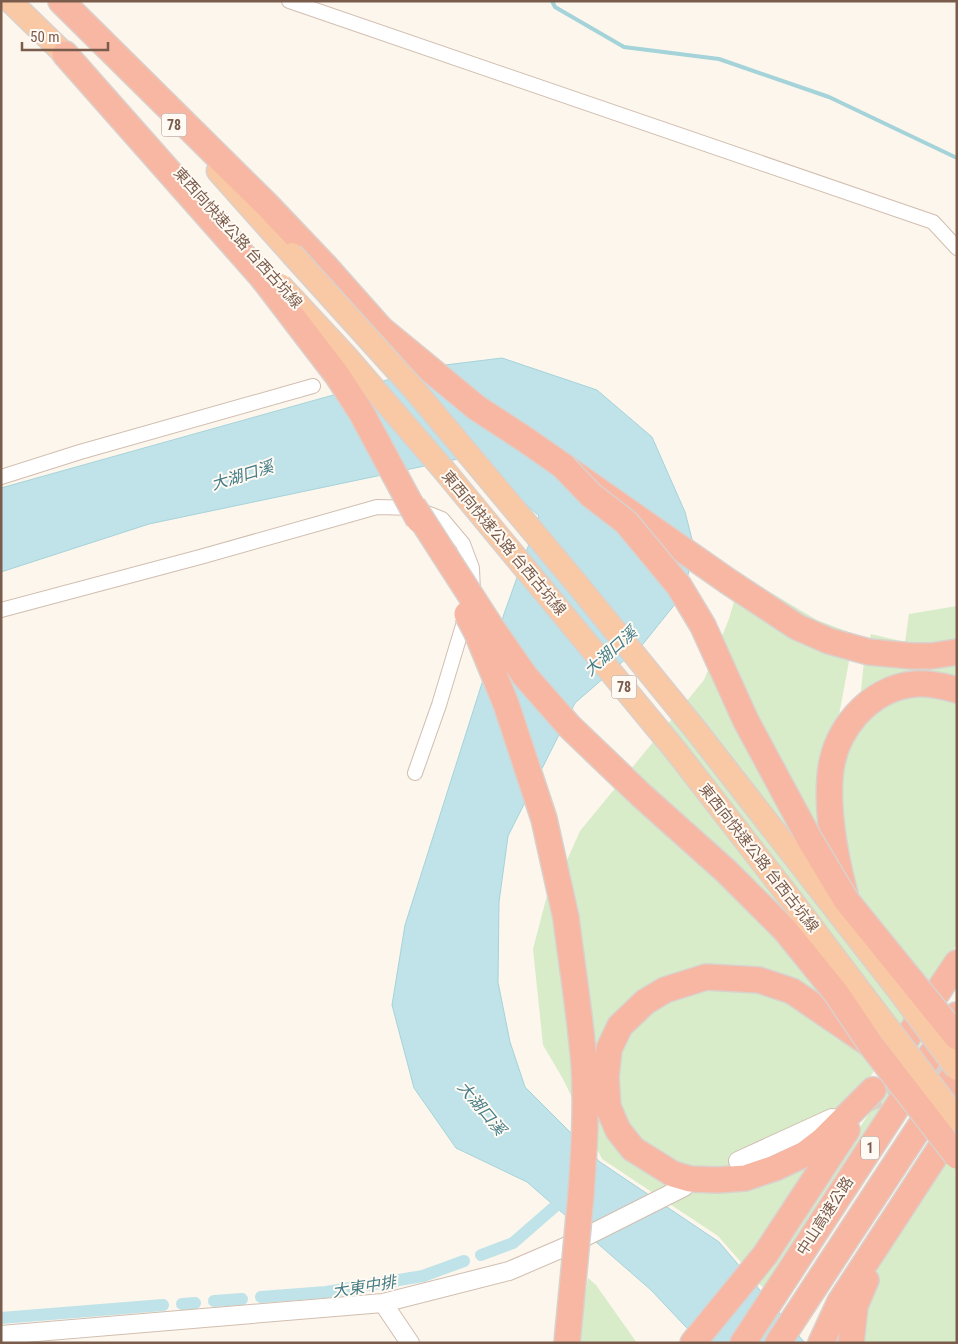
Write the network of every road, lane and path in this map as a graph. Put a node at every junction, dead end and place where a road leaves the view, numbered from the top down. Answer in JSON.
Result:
{"nodes":[{"id":1,"x":10,"y":1,"type":"edge"},
{"id":2,"x":50,"y":1,"type":"edge"},
{"id":3,"x":61,"y":1,"type":"edge"},
{"id":4,"x":289,"y":1,"type":"edge"},
{"id":5,"x":65,"y":54,"type":"joint"},
{"id":6,"x":957,"y":248,"type":"edge"},
{"id":7,"x":266,"y":275,"type":"junction"},
{"id":8,"x":313,"y":386,"type":"dead end"},
{"id":9,"x":564,"y":467,"type":"junction"},
{"id":10,"x":1,"y":477,"type":"edge"},
{"id":11,"x":413,"y":506,"type":"junction"},
{"id":12,"x":1,"y":610,"type":"edge"},
{"id":13,"x":957,"y":652,"type":"edge"},
{"id":14,"x":947,"y":687,"type":"edge"},
{"id":15,"x":415,"y":773,"type":"dead end"},
{"id":16,"x":846,"y":900,"type":"junction"},
{"id":17,"x":957,"y":953,"type":"edge"},
{"id":18,"x":957,"y":963,"type":"edge"},
{"id":19,"x":936,"y":996,"type":"junction"},
{"id":20,"x":957,"y":1015,"type":"edge"},
{"id":21,"x":957,"y":1037,"type":"edge"},
{"id":22,"x":872,"y":1045,"type":"junction"},
{"id":23,"x":957,"y":1069,"type":"edge"},
{"id":24,"x":873,"y":1090,"type":"junction"},
{"id":25,"x":832,"y":1118,"type":"dead end"},
{"id":26,"x":957,"y":1121,"type":"edge"},
{"id":27,"x":957,"y":1156,"type":"edge"},
{"id":28,"x":738,"y":1161,"type":"dead end"},
{"id":29,"x":678,"y":1184,"type":"junction"},
{"id":30,"x":383,"y":1303,"type":"junction"},
{"id":31,"x":848,"y":1304,"type":"junction"},
{"id":32,"x":568,"y":1334,"type":"edge"},
{"id":33,"x":1,"y":1335,"type":"edge"},
{"id":34,"x":410,"y":1343,"type":"edge"},
{"id":35,"x":693,"y":1343,"type":"edge"},
{"id":36,"x":742,"y":1343,"type":"edge"},
{"id":37,"x":778,"y":1343,"type":"edge"},
{"id":38,"x":821,"y":1343,"type":"edge"},
{"id":39,"x":852,"y":1343,"type":"edge"}],
"edges":[{"from":1,"to":5,"type":"highway"},
{"from":2,"to":23,"type":"highway","name":"東西向快速公路 台西古坑線","number":"78","bridge":true},
{"from":3,"to":9,"type":"highway"},
{"from":4,"to":6,"type":"street"},
{"from":5,"to":7,"type":"highway"},
{"from":7,"to":11,"type":"highway","bridge":true},
{"from":7,"to":26,"type":"highway","name":"東西向快速公路 台西古坑線","number":"78","bridge":true},
{"from":8,"to":10,"type":"street"},
{"from":9,"to":13,"type":"highway","bridge":true},
{"from":9,"to":16,"type":"highway","bridge":true},
{"from":11,"to":22,"type":"highway","bridge":true},
{"from":11,"to":32,"type":"highway","bridge":true},
{"from":12,"to":15,"type":"street"},
{"from":14,"to":16,"type":"highway"},
{"from":16,"to":21,"type":"highway","bridge":true},
{"from":17,"to":19,"type":"highway"},
{"from":18,"to":19,"type":"highway"},
{"from":19,"to":24,"type":"highway"},
{"from":20,"to":36,"type":"highway","name":"中山高速公路","number":"1"},
{"from":22,"to":27,"type":"highway","bridge":true},
{"from":22,"to":29,"type":"highway"},
{"from":23,"to":37,"type":"highway","name":"中山高速公路","number":"1"},
{"from":24,"to":29,"type":"highway"},
{"from":24,"to":35,"type":"highway"},
{"from":25,"to":28,"type":"street"},
{"from":26,"to":31,"type":"highway"},
{"from":29,"to":30,"type":"street"},
{"from":30,"to":33,"type":"street"},
{"from":30,"to":34,"type":"street"},
{"from":31,"to":38,"type":"highway"},
{"from":31,"to":39,"type":"highway"}]}
